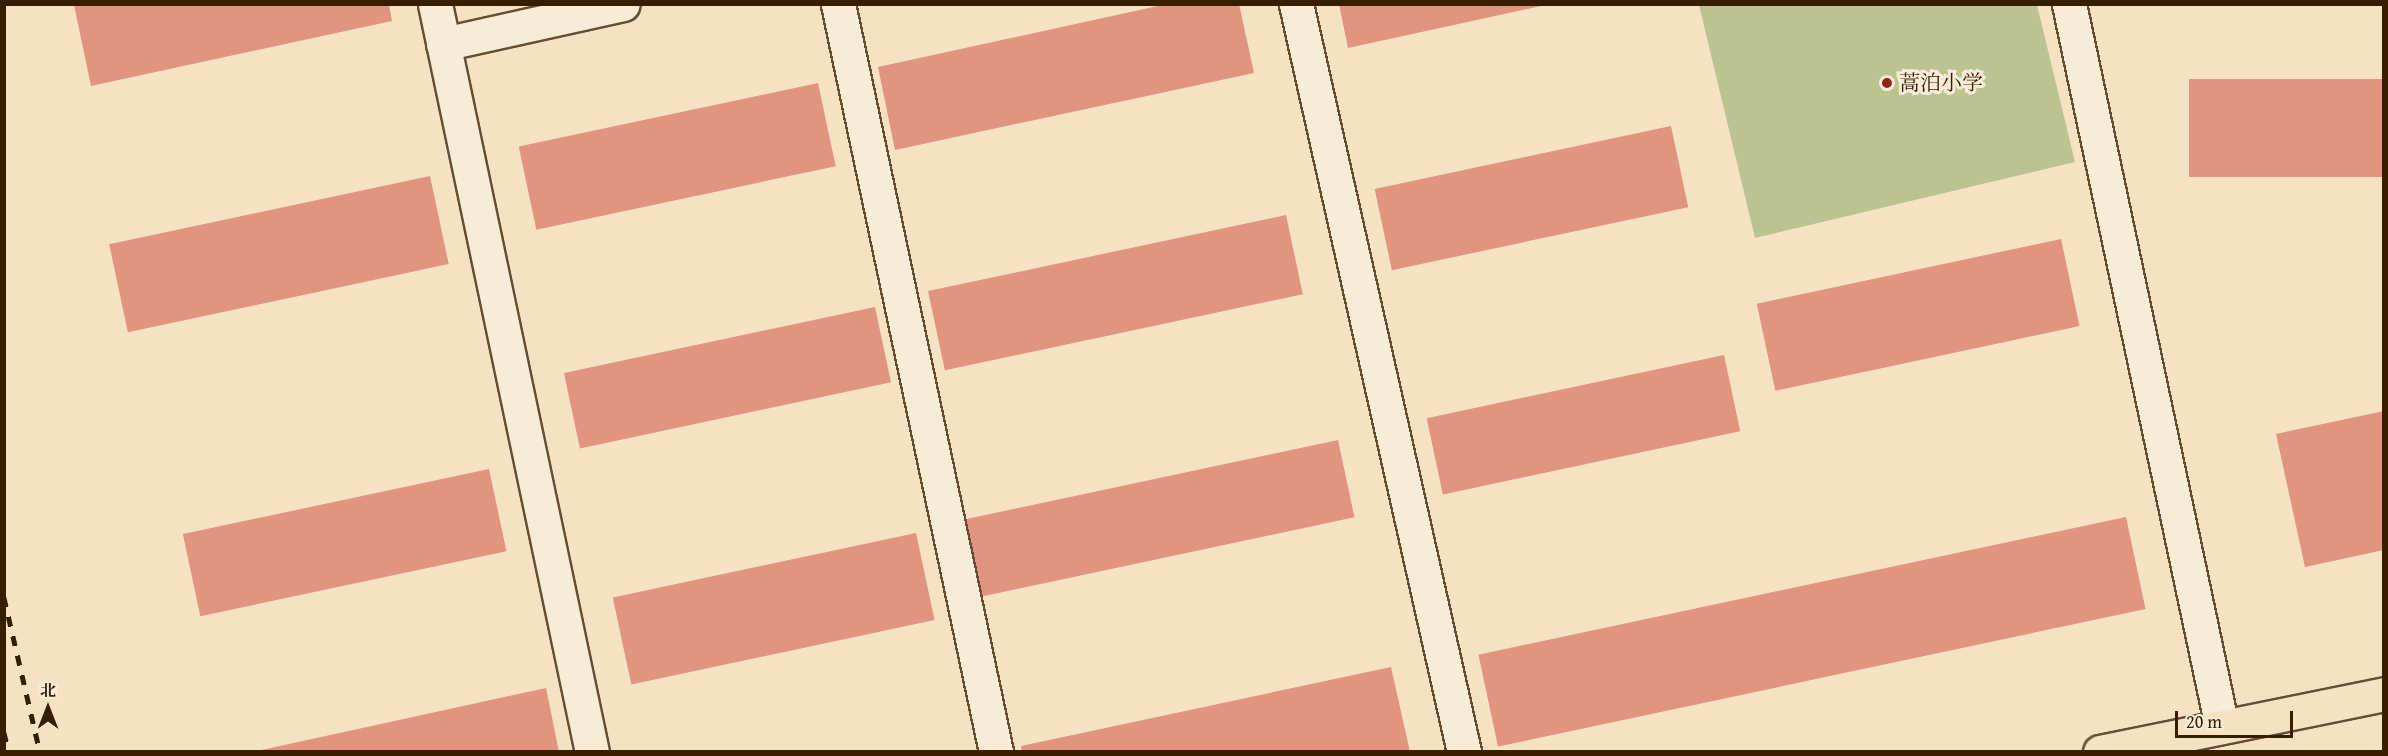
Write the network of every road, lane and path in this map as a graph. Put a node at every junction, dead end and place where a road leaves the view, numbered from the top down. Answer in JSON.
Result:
{"nodes":[{"id":1,"x":435,"y":4,"type":"edge"},
{"id":2,"x":623,"y":4,"type":"edge"},
{"id":3,"x":838,"y":4,"type":"edge"},
{"id":4,"x":1296,"y":4,"type":"edge"},
{"id":5,"x":2069,"y":4,"type":"edge"},
{"id":6,"x":443,"y":44,"type":"junction"},
{"id":7,"x":2384,"y":694,"type":"edge"},
{"id":8,"x":2222,"y":727,"type":"junction"},
{"id":9,"x":592,"y":752,"type":"edge"},
{"id":10,"x":996,"y":752,"type":"edge"},
{"id":11,"x":1464,"y":752,"type":"edge"},
{"id":12,"x":2100,"y":752,"type":"edge"}],
"edges":[{"from":1,"to":6,"type":"street"},
{"from":2,"to":6,"type":"street"},
{"from":3,"to":10,"type":"street"},
{"from":4,"to":11,"type":"street"},
{"from":5,"to":8,"type":"street"},
{"from":6,"to":9,"type":"street"},
{"from":7,"to":8,"type":"main road"},
{"from":8,"to":12,"type":"main road"}]}
